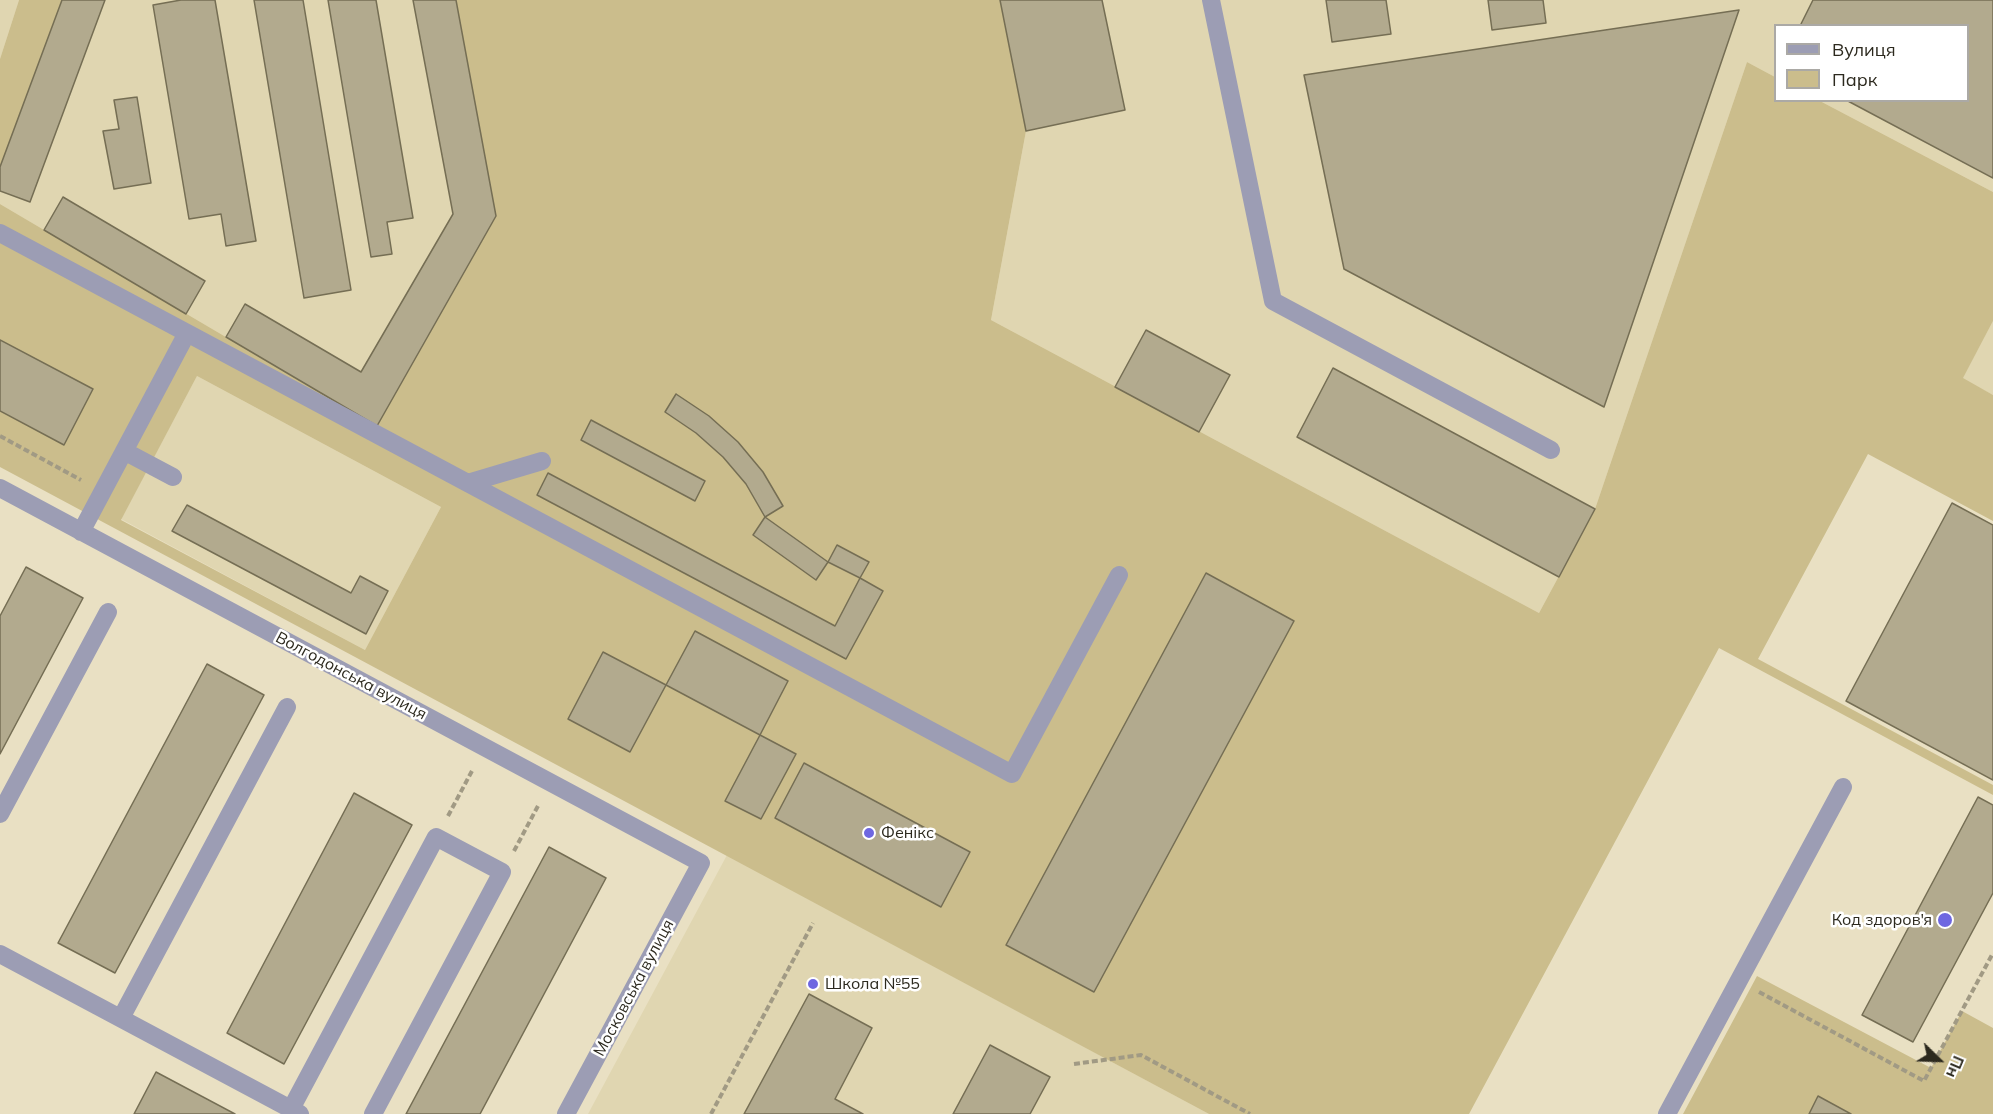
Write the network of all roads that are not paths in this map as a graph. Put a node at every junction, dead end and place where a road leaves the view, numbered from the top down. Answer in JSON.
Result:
{"nodes":[{"id":1,"x":1211,"y":0,"type":"edge"},
{"id":2,"x":0,"y":233,"type":"edge"},
{"id":3,"x":187,"y":333,"type":"junction"},
{"id":4,"x":1551,"y":450,"type":"dead end"},
{"id":5,"x":124,"y":451,"type":"junction"},
{"id":6,"x":542,"y":461,"type":"dead end"},
{"id":7,"x":173,"y":477,"type":"dead end"},
{"id":8,"x":468,"y":483,"type":"junction"},
{"id":9,"x":0,"y":488,"type":"edge"},
{"id":10,"x":81,"y":532,"type":"junction"},
{"id":11,"x":1119,"y":575,"type":"dead end"},
{"id":12,"x":108,"y":612,"type":"dead end"},
{"id":13,"x":287,"y":707,"type":"dead end"},
{"id":14,"x":1843,"y":787,"type":"dead end"},
{"id":15,"x":0,"y":814,"type":"edge"},
{"id":16,"x":701,"y":863,"type":"joint"},
{"id":17,"x":0,"y":954,"type":"edge"},
{"id":18,"x":121,"y":1018,"type":"junction"},
{"id":19,"x":295,"y":1112,"type":"edge"},
{"id":20,"x":373,"y":1114,"type":"edge"},
{"id":21,"x":566,"y":1114,"type":"edge"},
{"id":22,"x":1667,"y":1114,"type":"edge"}],
"edges":[{"from":1,"to":4,"type":"street"},
{"from":2,"to":3,"type":"street"},
{"from":3,"to":5,"type":"street"},
{"from":3,"to":8,"type":"street"},
{"from":5,"to":7,"type":"street"},
{"from":5,"to":10,"type":"street"},
{"from":6,"to":8,"type":"street"},
{"from":8,"to":11,"type":"street"},
{"from":9,"to":10,"type":"street","name":"Волгодонська вулиця"},
{"from":10,"to":16,"type":"street","name":"Волгодонська вулиця"},
{"from":12,"to":15,"type":"street"},
{"from":13,"to":18,"type":"street"},
{"from":14,"to":22,"type":"street"},
{"from":16,"to":21,"type":"street","name":"Московська вулиця"},
{"from":17,"to":18,"type":"street"},
{"from":18,"to":19,"type":"street"},
{"from":19,"to":20,"type":"street"}]}
